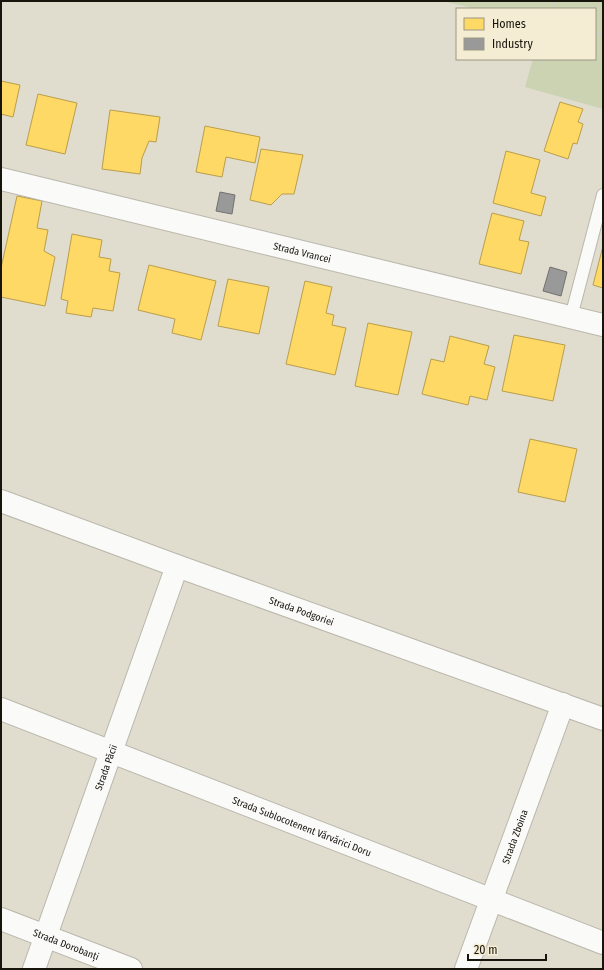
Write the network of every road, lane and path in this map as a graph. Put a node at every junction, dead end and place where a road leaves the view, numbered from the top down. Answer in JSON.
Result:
{"nodes":[{"id":1,"x":1,"y":179,"type":"edge"},
{"id":2,"x":603,"y":195,"type":"edge"},
{"id":3,"x":571,"y":317,"type":"junction"},
{"id":4,"x":603,"y":324,"type":"edge"},
{"id":5,"x":1,"y":501,"type":"edge"},
{"id":6,"x":177,"y":566,"type":"junction"},
{"id":7,"x":563,"y":704,"type":"junction"},
{"id":8,"x":1,"y":709,"type":"edge"},
{"id":9,"x":603,"y":719,"type":"edge"},
{"id":10,"x":110,"y":751,"type":"junction"},
{"id":11,"x":491,"y":899,"type":"junction"},
{"id":12,"x":1,"y":919,"type":"edge"},
{"id":13,"x":46,"y":936,"type":"junction"},
{"id":14,"x":603,"y":943,"type":"edge"},
{"id":15,"x":34,"y":969,"type":"edge"},
{"id":16,"x":132,"y":969,"type":"edge"},
{"id":17,"x":466,"y":969,"type":"edge"}],
"edges":[{"from":1,"to":3,"type":"street","name":"Strada Vrancei"},
{"from":2,"to":3,"type":"lane"},
{"from":3,"to":4,"type":"street","name":"Strada Vrancei"},
{"from":5,"to":6,"type":"street","name":"Strada Podgoriei"},
{"from":6,"to":7,"type":"street","name":"Strada Podgoriei"},
{"from":6,"to":10,"type":"street","name":"Strada Păcii"},
{"from":7,"to":9,"type":"street","name":"Strada Podgoriei"},
{"from":7,"to":11,"type":"street","name":"Strada Zboina"},
{"from":8,"to":10,"type":"street","name":"Strada Sublocotenent Vărvărici Doru"},
{"from":10,"to":11,"type":"street","name":"Strada Sublocotenent Vărvărici Doru"},
{"from":10,"to":13,"type":"street","name":"Strada Păcii"},
{"from":11,"to":14,"type":"street","name":"Strada Sublocotenent Vărvărici Doru"},
{"from":11,"to":17,"type":"street","name":"Strada Zboina"},
{"from":12,"to":13,"type":"street","name":"Strada Dorobanți"},
{"from":13,"to":15,"type":"street","name":"Strada Păcii"},
{"from":13,"to":16,"type":"street","name":"Strada Dorobanți"}]}
